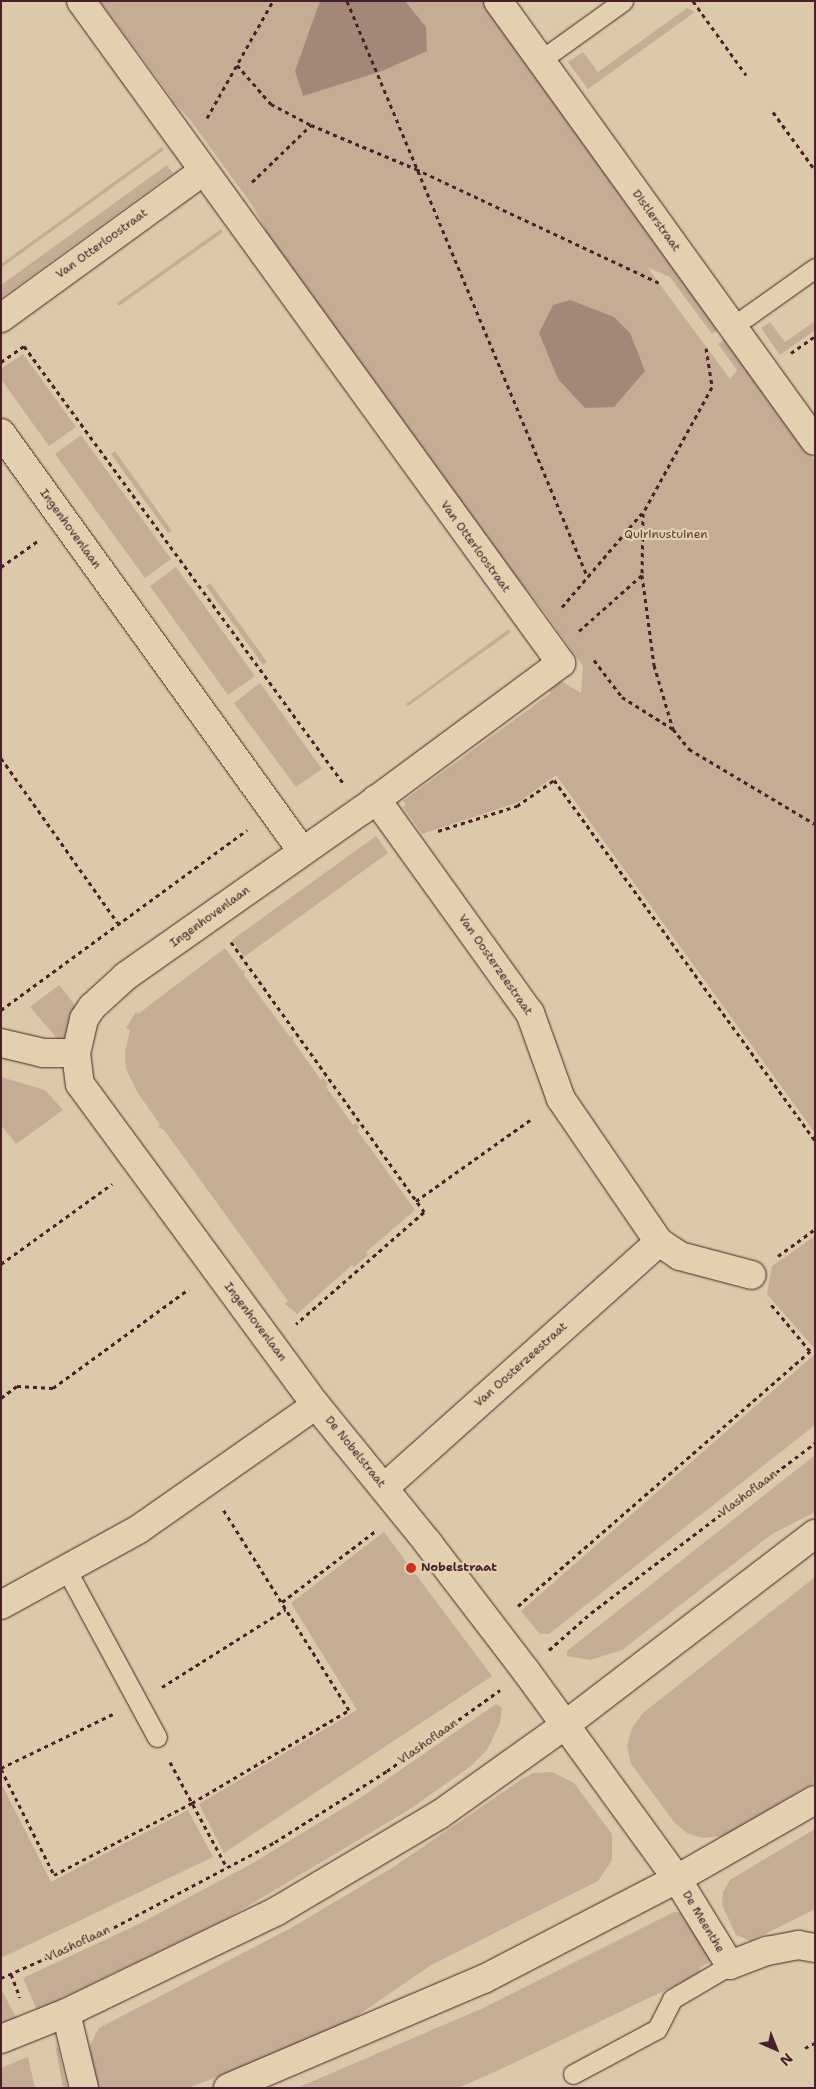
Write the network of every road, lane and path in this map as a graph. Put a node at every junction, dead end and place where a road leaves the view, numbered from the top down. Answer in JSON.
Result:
{"nodes":[{"id":1,"x":81,"y":1,"type":"edge"},
{"id":2,"x":273,"y":1,"type":"edge"},
{"id":3,"x":347,"y":1,"type":"edge"},
{"id":4,"x":498,"y":1,"type":"edge"},
{"id":5,"x":623,"y":1,"type":"edge"},
{"id":6,"x":693,"y":1,"type":"edge"},
{"id":7,"x":541,"y":60,"type":"junction"},
{"id":8,"x":237,"y":65,"type":"junction"},
{"id":9,"x":746,"y":75,"type":"dead end"},
{"id":10,"x":773,"y":112,"type":"dead end"},
{"id":11,"x":311,"y":125,"type":"junction"},
{"id":12,"x":186,"y":147,"type":"junction"},
{"id":13,"x":416,"y":169,"type":"junction"},
{"id":14,"x":815,"y":170,"type":"edge"},
{"id":15,"x":203,"y":171,"type":"junction"},
{"id":16,"x":228,"y":204,"type":"junction"},
{"id":17,"x":815,"y":268,"type":"edge"},
{"id":18,"x":662,"y":284,"type":"dead end"},
{"id":19,"x":1,"y":318,"type":"edge"},
{"id":20,"x":732,"y":327,"type":"junction"},
{"id":21,"x":706,"y":346,"type":"dead end"},
{"id":22,"x":1,"y":362,"type":"edge"},
{"id":23,"x":1,"y":433,"type":"edge"},
{"id":24,"x":815,"y":441,"type":"edge"},
{"id":25,"x":643,"y":513,"type":"junction"},
{"id":26,"x":65,"y":522,"type":"junction"},
{"id":27,"x":1,"y":567,"type":"edge"},
{"id":28,"x":642,"y":575,"type":"junction"},
{"id":29,"x":587,"y":576,"type":"junction"},
{"id":30,"x":558,"y":612,"type":"dead end"},
{"id":31,"x":592,"y":658,"type":"dead end"},
{"id":32,"x":561,"y":663,"type":"junction"},
{"id":33,"x":673,"y":729,"type":"junction"},
{"id":34,"x":1,"y":758,"type":"edge"},
{"id":35,"x":369,"y":804,"type":"junction"},
{"id":36,"x":272,"y":812,"type":"junction"},
{"id":37,"x":815,"y":824,"type":"edge"},
{"id":38,"x":410,"y":846,"type":"junction"},
{"id":39,"x":302,"y":851,"type":"junction"},
{"id":40,"x":212,"y":916,"type":"junction"},
{"id":41,"x":118,"y":923,"type":"junction"},
{"id":42,"x":1,"y":1010,"type":"edge"},
{"id":43,"x":1,"y":1043,"type":"edge"},
{"id":44,"x":76,"y":1053,"type":"junction"},
{"id":45,"x":560,"y":1099,"type":"junction"},
{"id":46,"x":815,"y":1140,"type":"edge"},
{"id":47,"x":138,"y":1165,"type":"junction"},
{"id":48,"x":416,"y":1201,"type":"junction"},
{"id":49,"x":815,"y":1229,"type":"edge"},
{"id":50,"x":659,"y":1242,"type":"junction"},
{"id":51,"x":1,"y":1264,"type":"edge"},
{"id":52,"x":216,"y":1269,"type":"junction"},
{"id":53,"x":752,"y":1275,"type":"junction"},
{"id":54,"x":273,"y":1346,"type":"junction"},
{"id":55,"x":1,"y":1398,"type":"edge"},
{"id":56,"x":316,"y":1405,"type":"junction"},
{"id":57,"x":815,"y":1443,"type":"edge"},
{"id":58,"x":384,"y":1488,"type":"junction"},
{"id":59,"x":231,"y":1503,"type":"dead end"},
{"id":60,"x":374,"y":1520,"type":"dead end"},
{"id":61,"x":815,"y":1534,"type":"edge"},
{"id":62,"x":66,"y":1569,"type":"junction"},
{"id":63,"x":282,"y":1602,"type":"junction"},
{"id":64,"x":1,"y":1605,"type":"edge"},
{"id":65,"x":493,"y":1628,"type":"junction"},
{"id":66,"x":526,"y":1671,"type":"junction"},
{"id":67,"x":566,"y":1725,"type":"junction"},
{"id":68,"x":157,"y":1737,"type":"joint"},
{"id":69,"x":1,"y":1770,"type":"edge"},
{"id":70,"x":815,"y":1800,"type":"edge"},
{"id":71,"x":192,"y":1803,"type":"junction"},
{"id":72,"x":227,"y":1868,"type":"junction"},
{"id":73,"x":677,"y":1879,"type":"junction"},
{"id":74,"x":815,"y":1948,"type":"edge"},
{"id":75,"x":730,"y":1966,"type":"junction"},
{"id":76,"x":1,"y":1978,"type":"edge"},
{"id":77,"x":66,"y":2013,"type":"junction"},
{"id":78,"x":1,"y":2039,"type":"edge"},
{"id":79,"x":815,"y":2043,"type":"edge"},
{"id":80,"x":805,"y":2048,"type":"dead end"},
{"id":81,"x":573,"y":2074,"type":"dead end"},
{"id":82,"x":84,"y":2088,"type":"edge"},
{"id":83,"x":228,"y":2088,"type":"edge"}],
"edges":[{"from":1,"to":12,"type":"street","name":"Van Otterloostraat"},
{"from":2,"to":8,"type":"path"},
{"from":3,"to":13,"type":"path"},
{"from":4,"to":7,"type":"street","name":"Distlerstraat"},
{"from":5,"to":7,"type":"lane"},
{"from":6,"to":9,"type":"path"},
{"from":7,"to":20,"type":"street","name":"Distlerstraat"},
{"from":8,"to":11,"type":"path"},
{"from":8,"to":12,"type":"path"},
{"from":10,"to":14,"type":"path"},
{"from":11,"to":13,"type":"path"},
{"from":11,"to":16,"type":"path"},
{"from":12,"to":15,"type":"street","name":"Van Otterloostraat"},
{"from":13,"to":18,"type":"path"},
{"from":13,"to":29,"type":"path"},
{"from":15,"to":16,"type":"street","name":"Van Otterloostraat"},
{"from":15,"to":19,"type":"street","name":"Van Otterloostraat"},
{"from":16,"to":32,"type":"street","name":"Van Otterloostraat"},
{"from":17,"to":20,"type":"lane"},
{"from":20,"to":24,"type":"street","name":"Distlerstraat"},
{"from":21,"to":25,"type":"path"},
{"from":22,"to":35,"type":"path"},
{"from":23,"to":26,"type":"street","name":"Ingenhovenlaan"},
{"from":25,"to":28,"type":"path"},
{"from":25,"to":29,"type":"path"},
{"from":26,"to":27,"type":"path"},
{"from":26,"to":36,"type":"street","name":"Ingenhovenlaan"},
{"from":28,"to":32,"type":"path"},
{"from":28,"to":33,"type":"path"},
{"from":29,"to":30,"type":"path"},
{"from":31,"to":33,"type":"path"},
{"from":32,"to":35,"type":"street"},
{"from":33,"to":37,"type":"path"},
{"from":34,"to":41,"type":"path"},
{"from":35,"to":38,"type":"street","name":"Van Oosterzeestraat"},
{"from":35,"to":39,"type":"street"},
{"from":36,"to":39,"type":"street","name":"Ingenhovenlaan"},
{"from":36,"to":41,"type":"path"},
{"from":38,"to":45,"type":"street","name":"Van Oosterzeestraat"},
{"from":38,"to":46,"type":"path"},
{"from":39,"to":40,"type":"street","name":"Ingenhovenlaan"},
{"from":40,"to":44,"type":"street","name":"Ingenhovenlaan"},
{"from":40,"to":48,"type":"path"},
{"from":41,"to":42,"type":"path"},
{"from":43,"to":44,"type":"street"},
{"from":44,"to":47,"type":"street","name":"Ingenhovenlaan"},
{"from":45,"to":48,"type":"path"},
{"from":45,"to":50,"type":"street","name":"Van Oosterzeestraat"},
{"from":47,"to":51,"type":"path"},
{"from":47,"to":52,"type":"street","name":"Ingenhovenlaan"},
{"from":48,"to":54,"type":"path"},
{"from":49,"to":53,"type":"path"},
{"from":50,"to":53,"type":"street","name":"Van Oosterzeestraat"},
{"from":50,"to":58,"type":"street","name":"Van Oosterzeestraat"},
{"from":52,"to":54,"type":"street","name":"Ingenhovenlaan"},
{"from":52,"to":55,"type":"path"},
{"from":53,"to":65,"type":"path"},
{"from":54,"to":56,"type":"street","name":"Ingenhovenlaan"},
{"from":56,"to":58,"type":"street","name":"De Nobelstraat"},
{"from":56,"to":62,"type":"street","name":"De Nobelstraat"},
{"from":57,"to":66,"type":"path","name":"Vlashoflaan"},
{"from":58,"to":65,"type":"street","name":"De Nobelstraat"},
{"from":59,"to":63,"type":"path"},
{"from":60,"to":63,"type":"path"},
{"from":61,"to":67,"type":"street"},
{"from":62,"to":64,"type":"street","name":"De Nobelstraat"},
{"from":62,"to":68,"type":"lane"},
{"from":63,"to":71,"type":"path"},
{"from":65,"to":66,"type":"street","name":"De Nobelstraat"},
{"from":66,"to":67,"type":"street","name":"De Nobelstraat"},
{"from":66,"to":72,"type":"path","name":"Vlashoflaan"},
{"from":67,"to":73,"type":"street","name":"De Meenthe"},
{"from":67,"to":77,"type":"street"},
{"from":68,"to":71,"type":"path"},
{"from":69,"to":71,"type":"path"},
{"from":70,"to":73,"type":"street"},
{"from":71,"to":72,"type":"path"},
{"from":72,"to":76,"type":"path","name":"Vlashoflaan"},
{"from":73,"to":75,"type":"street","name":"De Meenthe"},
{"from":73,"to":83,"type":"street"},
{"from":74,"to":75,"type":"street","name":"De Meenthe"},
{"from":75,"to":81,"type":"lane"},
{"from":77,"to":78,"type":"street"},
{"from":77,"to":82,"type":"street"},
{"from":79,"to":80,"type":"path"}]}
